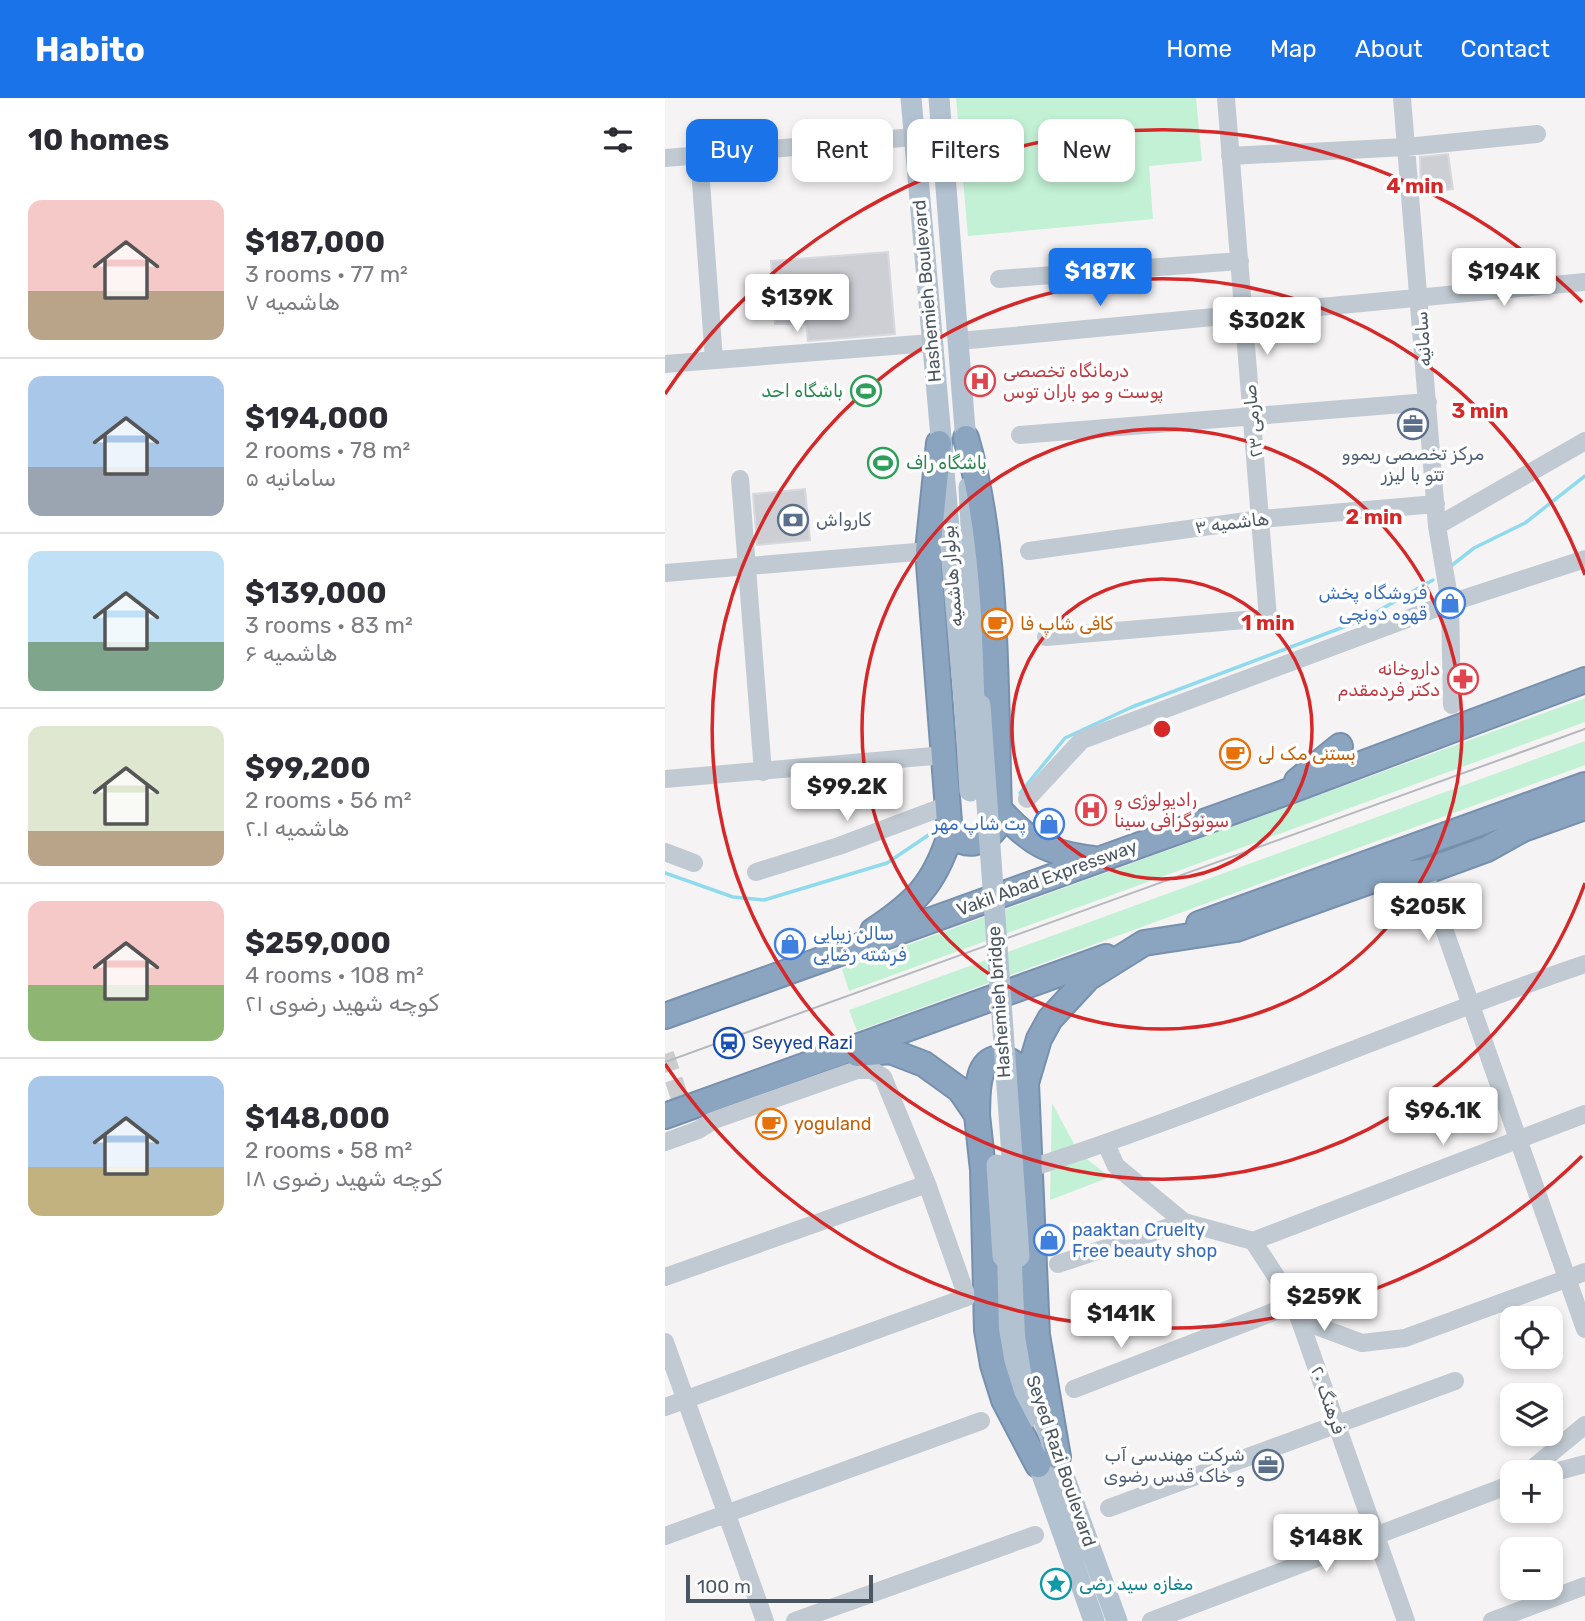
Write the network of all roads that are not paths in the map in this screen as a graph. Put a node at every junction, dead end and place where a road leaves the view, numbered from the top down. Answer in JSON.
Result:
{"nodes":[{"id":1,"x":911,"y":98,"type":"edge"},
{"id":2,"x":939,"y":98,"type":"edge"},
{"id":3,"x":1226,"y":98,"type":"edge"},
{"id":4,"x":1402,"y":98,"type":"edge"},
{"id":5,"x":913,"y":119,"type":"edge"},
{"id":6,"x":1537,"y":134,"type":"dead end"},
{"id":7,"x":907,"y":138,"type":"edge"},
{"id":8,"x":1406,"y":147,"type":"junction"},
{"id":9,"x":778,"y":148,"type":"edge"},
{"id":10,"x":686,"y":156,"type":"edge"},
{"id":11,"x":1230,"y":156,"type":"junction"},
{"id":12,"x":665,"y":158,"type":"edge"},
{"id":13,"x":701,"y":182,"type":"edge"},
{"id":14,"x":918,"y":182,"type":"edge"},
{"id":15,"x":1240,"y":261,"type":"junction"},
{"id":16,"x":999,"y":279,"type":"dead end"},
{"id":17,"x":1585,"y":282,"type":"edge"},
{"id":18,"x":1420,"y":295,"type":"junction"},
{"id":19,"x":1244,"y":313,"type":"junction"},
{"id":20,"x":959,"y":341,"type":"junction"},
{"id":21,"x":931,"y":343,"type":"junction"},
{"id":22,"x":714,"y":359,"type":"junction"},
{"id":23,"x":665,"y":364,"type":"edge"},
{"id":24,"x":1428,"y":402,"type":"junction"},
{"id":25,"x":1252,"y":416,"type":"junction"},
{"id":26,"x":1020,"y":435,"type":"dead end"},
{"id":27,"x":966,"y":438,"type":"junction"},
{"id":28,"x":1585,"y":441,"type":"edge"},
{"id":29,"x":939,"y":443,"type":"junction"},
{"id":30,"x":740,"y":479,"type":"dead end"},
{"id":31,"x":1436,"y":505,"type":"junction"},
{"id":32,"x":1261,"y":519,"type":"junction"},
{"id":33,"x":1437,"y":526,"type":"junction"},
{"id":34,"x":928,"y":551,"type":"junction"},
{"id":35,"x":1029,"y":551,"type":"dead end"},
{"id":36,"x":1585,"y":559,"type":"edge"},
{"id":37,"x":746,"y":566,"type":"junction"},
{"id":38,"x":665,"y":573,"type":"edge"},
{"id":39,"x":1450,"y":604,"type":"junction"},
{"id":40,"x":1046,"y":637,"type":"dead end"},
{"id":41,"x":1582,"y":680,"type":"edge"},
{"id":42,"x":1452,"y":705,"type":"dead end"},
{"id":43,"x":972,"y":707,"type":"junction"},
{"id":44,"x":1340,"y":746,"type":"dead end"},
{"id":45,"x":945,"y":755,"type":"junction"},
{"id":46,"x":763,"y":772,"type":"junction"},
{"id":47,"x":665,"y":779,"type":"edge"},
{"id":48,"x":1585,"y":786,"type":"edge"},
{"id":49,"x":1284,"y":793,"type":"junction"},
{"id":50,"x":1027,"y":799,"type":"dead end"},
{"id":51,"x":948,"y":805,"type":"junction"},
{"id":52,"x":1585,"y":807,"type":"edge"},
{"id":53,"x":999,"y":809,"type":"junction"},
{"id":54,"x":950,"y":835,"type":"junction"},
{"id":55,"x":665,"y":852,"type":"edge"},
{"id":56,"x":1097,"y":860,"type":"junction"},
{"id":57,"x":694,"y":863,"type":"dead end"},
{"id":58,"x":756,"y":872,"type":"dead end"},
{"id":59,"x":1424,"y":872,"type":"junction"},
{"id":60,"x":1145,"y":943,"type":"junction"},
{"id":61,"x":842,"y":952,"type":"junction"},
{"id":62,"x":1585,"y":964,"type":"edge"},
{"id":63,"x":1469,"y":1003,"type":"junction"},
{"id":64,"x":665,"y":1016,"type":"edge"},
{"id":65,"x":828,"y":1055,"type":"junction"},
{"id":66,"x":1026,"y":1083,"type":"junction"},
{"id":67,"x":1585,"y":1114,"type":"edge"},
{"id":68,"x":977,"y":1115,"type":"junction"},
{"id":69,"x":665,"y":1116,"type":"edge"},
{"id":70,"x":1516,"y":1139,"type":"junction"},
{"id":71,"x":665,"y":1142,"type":"edge"},
{"id":72,"x":1105,"y":1144,"type":"junction"},
{"id":73,"x":1031,"y":1168,"type":"junction"},
{"id":74,"x":927,"y":1184,"type":"junction"},
{"id":75,"x":1184,"y":1222,"type":"junction"},
{"id":76,"x":1253,"y":1241,"type":"junction"},
{"id":77,"x":1011,"y":1256,"type":"joint"},
{"id":78,"x":1058,"y":1264,"type":"dead end"},
{"id":79,"x":1585,"y":1272,"type":"edge"},
{"id":80,"x":665,"y":1278,"type":"edge"},
{"id":81,"x":1567,"y":1279,"type":"junction"},
{"id":82,"x":1294,"y":1304,"type":"junction"},
{"id":83,"x":1585,"y":1329,"type":"edge"},
{"id":84,"x":665,"y":1342,"type":"edge"},
{"id":85,"x":1455,"y":1381,"type":"dead end"},
{"id":86,"x":1074,"y":1389,"type":"dead end"},
{"id":87,"x":686,"y":1399,"type":"junction"},
{"id":88,"x":665,"y":1407,"type":"edge"},
{"id":89,"x":981,"y":1421,"type":"dead end"},
{"id":90,"x":1336,"y":1423,"type":"junction"},
{"id":91,"x":1585,"y":1425,"type":"edge"},
{"id":92,"x":1543,"y":1460,"type":"edge"},
{"id":93,"x":1048,"y":1461,"type":"junction"},
{"id":94,"x":1585,"y":1464,"type":"edge"},
{"id":95,"x":1563,"y":1470,"type":"edge"},
{"id":96,"x":1500,"y":1488,"type":"edge"},
{"id":97,"x":1109,"y":1508,"type":"dead end"},
{"id":98,"x":727,"y":1514,"type":"junction"},
{"id":99,"x":1035,"y":1535,"type":"dead end"},
{"id":100,"x":1375,"y":1535,"type":"junction"},
{"id":101,"x":665,"y":1536,"type":"edge"},
{"id":102,"x":1585,"y":1586,"type":"edge"},
{"id":103,"x":765,"y":1621,"type":"edge"},
{"id":104,"x":795,"y":1621,"type":"edge"},
{"id":105,"x":1094,"y":1621,"type":"edge"},
{"id":106,"x":1117,"y":1621,"type":"edge"},
{"id":107,"x":1151,"y":1621,"type":"edge"},
{"id":108,"x":1406,"y":1621,"type":"edge"},
{"id":109,"x":1492,"y":1621,"type":"edge"}],
"edges":[{"from":1,"to":5,"type":"main road","name":"Hashemieh Boulevard"},
{"from":2,"to":20,"type":"main road","name":"Hashemieh Boulevard"},
{"from":3,"to":11,"type":"street","name":"صارمی ۲۳"},
{"from":4,"to":8,"type":"street","name":"سامانیه"},
{"from":6,"to":8,"type":"street"},
{"from":7,"to":9,"type":"street"},
{"from":8,"to":11,"type":"street"},
{"from":8,"to":18,"type":"street","name":"سامانیه"},
{"from":10,"to":12,"type":"street"},
{"from":11,"to":15,"type":"street","name":"صارمی ۲۳"},
{"from":13,"to":22,"type":"street"},
{"from":14,"to":21,"type":"main road","name":"Hashemieh Boulevard"},
{"from":15,"to":16,"type":"street"},
{"from":15,"to":19,"type":"street","name":"صارمی ۲۳"},
{"from":17,"to":18,"type":"street"},
{"from":18,"to":19,"type":"street"},
{"from":18,"to":24,"type":"street","name":"سامانیه"},
{"from":19,"to":20,"type":"street"},
{"from":19,"to":25,"type":"street","name":"صارمی ۲۳"},
{"from":20,"to":27,"type":"main road","name":"Hashemieh Boulevard"},
{"from":21,"to":22,"type":"street"},
{"from":21,"to":29,"type":"main road","name":"Hashemieh Boulevard"},
{"from":22,"to":23,"type":"street"},
{"from":24,"to":25,"type":"street"},
{"from":24,"to":31,"type":"street","name":"سامانیه"},
{"from":25,"to":26,"type":"street"},
{"from":25,"to":32,"type":"street","name":"صارمی ۲۳"},
{"from":27,"to":43,"type":"main road","name":"بولوار هاشمیه"},
{"from":27,"to":53,"type":"highway"},
{"from":28,"to":33,"type":"street"},
{"from":29,"to":34,"type":"highway"},
{"from":29,"to":43,"type":"main road","name":"بولوار هاشمیه"},
{"from":30,"to":37,"type":"street"},
{"from":31,"to":32,"type":"street","name":"هاشمیه ۳"},
{"from":31,"to":33,"type":"street","name":"سامانیه"},
{"from":32,"to":35,"type":"street","name":"هاشمیه ۳"},
{"from":32,"to":40,"type":"street","name":"صارمی ۲۳"},
{"from":33,"to":39,"type":"street","name":"سامانیه"},
{"from":34,"to":37,"type":"street"},
{"from":34,"to":45,"type":"highway"},
{"from":36,"to":39,"type":"street"},
{"from":37,"to":38,"type":"street"},
{"from":37,"to":46,"type":"street"},
{"from":39,"to":42,"type":"street","name":"سامانیه"},
{"from":39,"to":50,"type":"street"},
{"from":41,"to":49,"type":"highway","name":"Vakil Abad Expressway"},
{"from":43,"to":77,"type":"main road","name":"Hashemieh bridge","bridge":true},
{"from":44,"to":49,"type":"highway"},
{"from":45,"to":46,"type":"street"},
{"from":45,"to":51,"type":"highway"},
{"from":46,"to":47,"type":"street"},
{"from":48,"to":60,"type":"highway"},
{"from":49,"to":56,"type":"highway","name":"Vakil Abad Expressway"},
{"from":51,"to":54,"type":"highway"},
{"from":51,"to":58,"type":"street"},
{"from":52,"to":59,"type":"highway"},
{"from":53,"to":54,"type":"highway"},
{"from":53,"to":56,"type":"highway"},
{"from":54,"to":61,"type":"highway"},
{"from":55,"to":57,"type":"street"},
{"from":56,"to":61,"type":"highway","name":"Vakil Abad Expressway"},
{"from":59,"to":60,"type":"highway"},
{"from":59,"to":63,"type":"street"},
{"from":60,"to":65,"type":"highway"},
{"from":60,"to":66,"type":"highway"},
{"from":61,"to":64,"type":"highway","name":"Vakil Abad Expressway"},
{"from":62,"to":63,"type":"street"},
{"from":63,"to":70,"type":"street"},
{"from":63,"to":72,"type":"street"},
{"from":65,"to":68,"type":"highway"},
{"from":65,"to":69,"type":"highway"},
{"from":66,"to":68,"type":"highway"},
{"from":66,"to":73,"type":"highway"},
{"from":67,"to":70,"type":"street"},
{"from":68,"to":93,"type":"highway"},
{"from":70,"to":76,"type":"street"},
{"from":70,"to":81,"type":"street"},
{"from":71,"to":74,"type":"street"},
{"from":72,"to":73,"type":"street"},
{"from":72,"to":75,"type":"street"},
{"from":73,"to":93,"type":"highway"},
{"from":74,"to":80,"type":"street"},
{"from":74,"to":87,"type":"street"},
{"from":75,"to":76,"type":"street"},
{"from":75,"to":78,"type":"street"},
{"from":76,"to":82,"type":"street","name":"فرهنگ ۲۰"},
{"from":77,"to":93,"type":"main road","name":"Seyed Razi Boulevard"},
{"from":79,"to":81,"type":"street"},
{"from":81,"to":82,"type":"street"},
{"from":81,"to":83,"type":"street"},
{"from":82,"to":86,"type":"street"},
{"from":82,"to":90,"type":"street","name":"فرهنگ ۲۰"},
{"from":84,"to":87,"type":"street"},
{"from":85,"to":90,"type":"street"},
{"from":87,"to":88,"type":"street"},
{"from":87,"to":98,"type":"street"},
{"from":89,"to":98,"type":"street"},
{"from":90,"to":97,"type":"street"},
{"from":90,"to":100,"type":"street","name":"فرهنگ ۲۰"},
{"from":91,"to":92,"type":"street"},
{"from":93,"to":105,"type":"main road","name":"Seyed Razi Boulevard"},
{"from":93,"to":106,"type":"main road","name":"Seyed Razi Boulevard"},
{"from":94,"to":95,"type":"street"},
{"from":96,"to":100,"type":"street"},
{"from":98,"to":101,"type":"street"},
{"from":98,"to":103,"type":"street"},
{"from":99,"to":104,"type":"street"},
{"from":100,"to":107,"type":"street"},
{"from":100,"to":108,"type":"street","name":"فرهنگ ۲۰"},
{"from":102,"to":109,"type":"street"}]}
